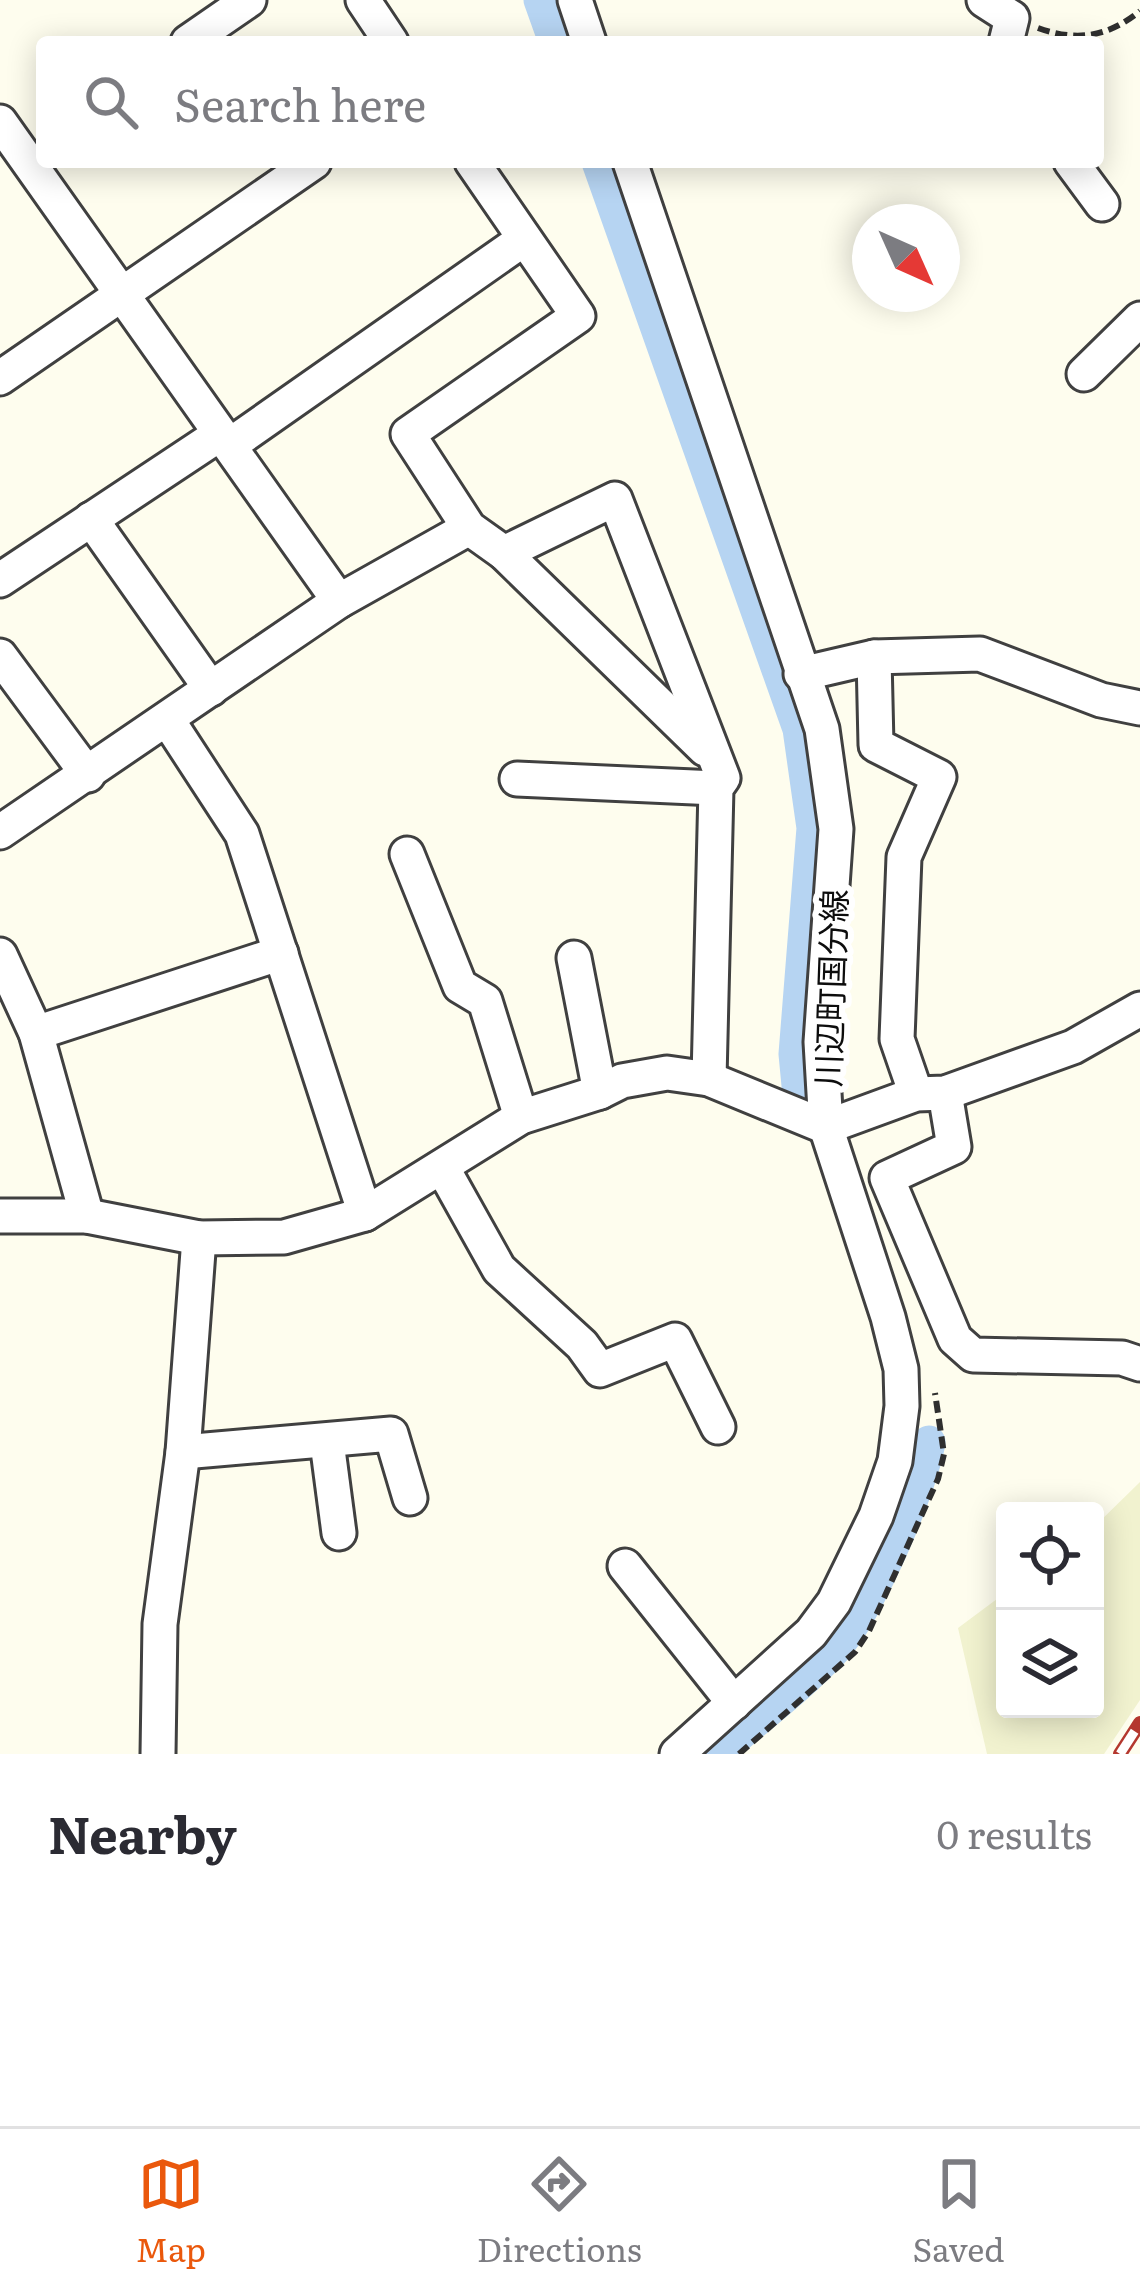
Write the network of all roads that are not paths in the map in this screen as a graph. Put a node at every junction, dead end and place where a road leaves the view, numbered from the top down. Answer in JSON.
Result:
{"nodes":[{"id":1,"x":249,"y":0,"type":"edge"},
{"id":2,"x":363,"y":0,"type":"edge"},
{"id":3,"x":575,"y":0,"type":"edge"},
{"id":4,"x":197,"y":36,"type":"edge"},
{"id":5,"x":387,"y":36,"type":"edge"},
{"id":6,"x":588,"y":36,"type":"edge"},
{"id":7,"x":0,"y":122,"type":"edge"},
{"id":8,"x":22,"y":156,"type":"edge"},
{"id":9,"x":305,"y":168,"type":"edge"},
{"id":10,"x":476,"y":168,"type":"edge"},
{"id":11,"x":632,"y":168,"type":"edge"},
{"id":12,"x":1076,"y":168,"type":"edge"},
{"id":13,"x":1102,"y":204,"type":"dead end"},
{"id":14,"x":524,"y":239,"type":"junction"},
{"id":15,"x":124,"y":292,"type":"junction"},
{"id":16,"x":1140,"y":320,"type":"edge"},
{"id":17,"x":1084,"y":374,"type":"dead end"},
{"id":18,"x":0,"y":378,"type":"edge"},
{"id":19,"x":225,"y":440,"type":"junction"},
{"id":20,"x":91,"y":519,"type":"junction"},
{"id":21,"x":469,"y":528,"type":"junction"},
{"id":22,"x":504,"y":553,"type":"junction"},
{"id":23,"x":0,"y":580,"type":"edge"},
{"id":24,"x":339,"y":601,"type":"junction"},
{"id":25,"x":0,"y":656,"type":"edge"},
{"id":26,"x":874,"y":657,"type":"junction"},
{"id":27,"x":801,"y":674,"type":"junction"},
{"id":28,"x":211,"y":689,"type":"junction"},
{"id":29,"x":1140,"y":708,"type":"edge"},
{"id":30,"x":167,"y":719,"type":"junction"},
{"id":31,"x":716,"y":773,"type":"junction"},
{"id":32,"x":88,"y":775,"type":"junction"},
{"id":33,"x":517,"y":778,"type":"dead end"},
{"id":34,"x":0,"y":832,"type":"edge"},
{"id":35,"x":407,"y":854,"type":"dead end"},
{"id":36,"x":281,"y":953,"type":"junction"},
{"id":37,"x":0,"y":955,"type":"edge"},
{"id":38,"x":574,"y":958,"type":"dead end"},
{"id":39,"x":1140,"y":1009,"type":"edge"},
{"id":40,"x":36,"y":1033,"type":"junction"},
{"id":41,"x":709,"y":1079,"type":"junction"},
{"id":42,"x":600,"y":1092,"type":"junction"},
{"id":43,"x":931,"y":1094,"type":"junction"},
{"id":44,"x":521,"y":1118,"type":"junction"},
{"id":45,"x":826,"y":1127,"type":"junction"},
{"id":46,"x":442,"y":1167,"type":"junction"},
{"id":47,"x":365,"y":1214,"type":"junction"},
{"id":48,"x":0,"y":1216,"type":"edge"},
{"id":49,"x":87,"y":1216,"type":"junction"},
{"id":50,"x":200,"y":1238,"type":"junction"},
{"id":51,"x":1140,"y":1364,"type":"edge"},
{"id":52,"x":718,"y":1427,"type":"dead end"},
{"id":53,"x":327,"y":1442,"type":"junction"},
{"id":54,"x":183,"y":1452,"type":"junction"},
{"id":55,"x":410,"y":1498,"type":"dead end"},
{"id":56,"x":339,"y":1533,"type":"dead end"},
{"id":57,"x":625,"y":1566,"type":"dead end"},
{"id":58,"x":734,"y":1703,"type":"junction"},
{"id":59,"x":158,"y":1754,"type":"edge"},
{"id":60,"x":677,"y":1754,"type":"edge"}],
"edges":[{"from":1,"to":4,"type":"street"},
{"from":2,"to":5,"type":"street"},
{"from":3,"to":6,"type":"street"},
{"from":7,"to":8,"type":"street"},
{"from":8,"to":15,"type":"street"},
{"from":9,"to":15,"type":"street"},
{"from":10,"to":14,"type":"street"},
{"from":11,"to":27,"type":"street","name":"川辺町国分線"},
{"from":12,"to":13,"type":"street"},
{"from":14,"to":19,"type":"street"},
{"from":14,"to":21,"type":"street"},
{"from":15,"to":18,"type":"street"},
{"from":15,"to":19,"type":"street"},
{"from":16,"to":17,"type":"street"},
{"from":19,"to":20,"type":"street"},
{"from":19,"to":24,"type":"street"},
{"from":20,"to":23,"type":"street"},
{"from":20,"to":28,"type":"street"},
{"from":21,"to":22,"type":"street"},
{"from":21,"to":24,"type":"street"},
{"from":22,"to":31,"type":"street"},
{"from":22,"to":31,"type":"street"},
{"from":24,"to":28,"type":"street"},
{"from":25,"to":32,"type":"street"},
{"from":26,"to":27,"type":"street"},
{"from":26,"to":29,"type":"street"},
{"from":26,"to":43,"type":"street"},
{"from":27,"to":45,"type":"street","name":"川辺町国分線"},
{"from":28,"to":30,"type":"street"},
{"from":30,"to":32,"type":"street"},
{"from":30,"to":36,"type":"street"},
{"from":31,"to":33,"type":"street"},
{"from":31,"to":41,"type":"street"},
{"from":32,"to":34,"type":"street"},
{"from":35,"to":44,"type":"street"},
{"from":36,"to":40,"type":"street"},
{"from":36,"to":47,"type":"street"},
{"from":37,"to":40,"type":"street"},
{"from":38,"to":42,"type":"street"},
{"from":39,"to":43,"type":"street"},
{"from":40,"to":49,"type":"street"},
{"from":41,"to":42,"type":"street"},
{"from":41,"to":45,"type":"street"},
{"from":42,"to":44,"type":"street"},
{"from":43,"to":45,"type":"street"},
{"from":43,"to":51,"type":"street"},
{"from":44,"to":46,"type":"street"},
{"from":45,"to":58,"type":"street","name":"川辺町国分線"},
{"from":46,"to":47,"type":"street"},
{"from":46,"to":52,"type":"street"},
{"from":47,"to":50,"type":"street"},
{"from":48,"to":49,"type":"street"},
{"from":49,"to":50,"type":"street"},
{"from":50,"to":54,"type":"street"},
{"from":53,"to":54,"type":"street"},
{"from":53,"to":55,"type":"street"},
{"from":53,"to":56,"type":"street"},
{"from":54,"to":59,"type":"street"},
{"from":57,"to":58,"type":"street"},
{"from":58,"to":60,"type":"street","name":"川辺町国分線"}]}
